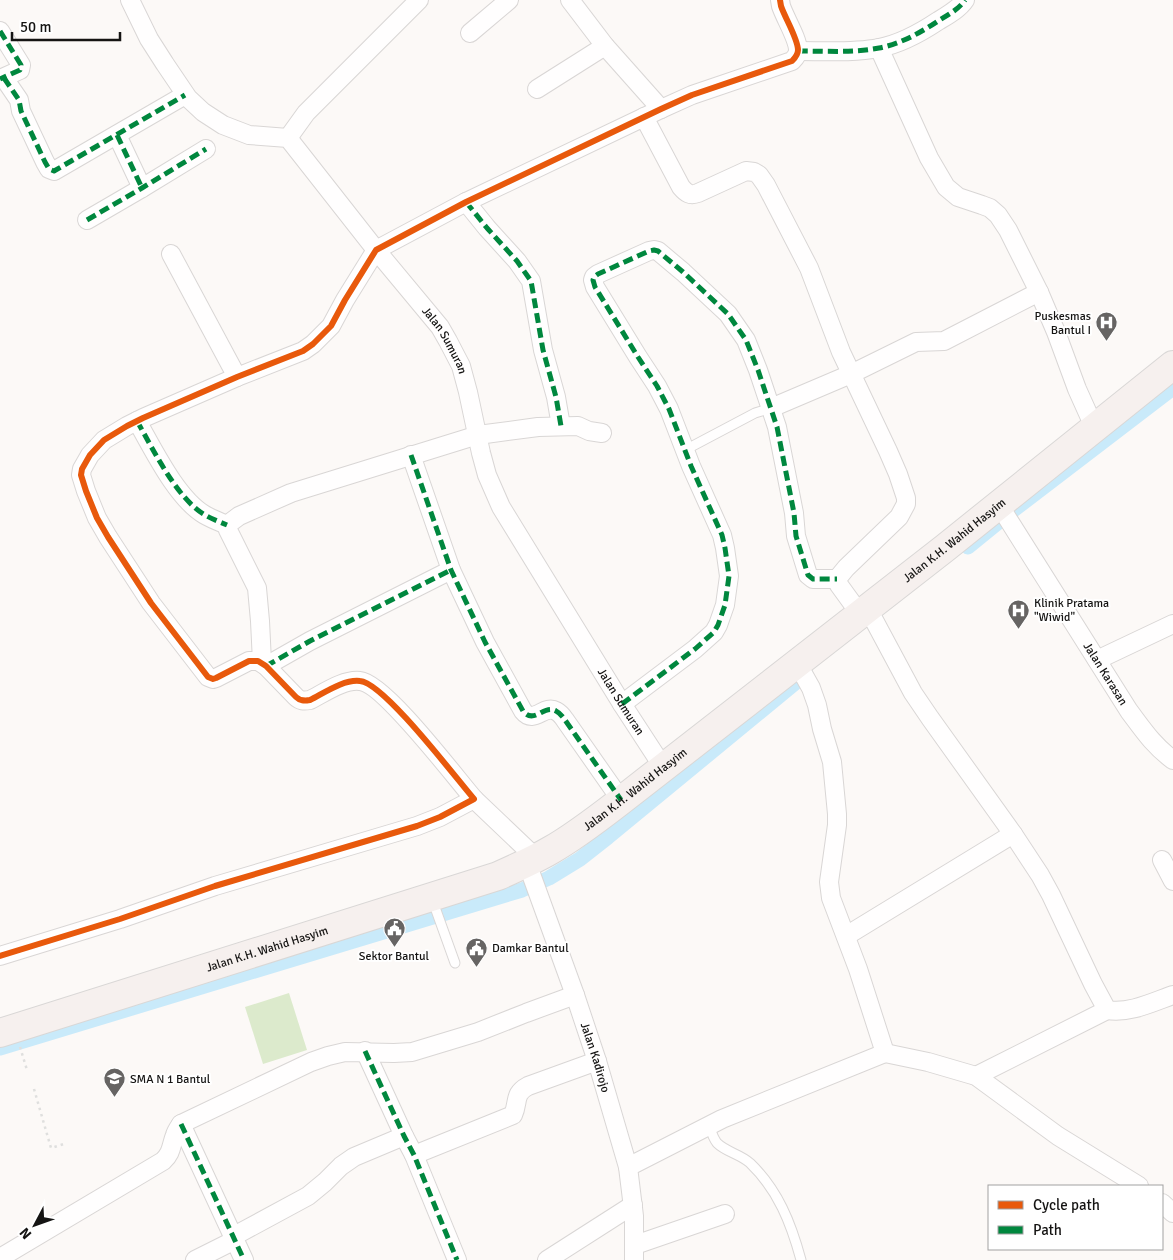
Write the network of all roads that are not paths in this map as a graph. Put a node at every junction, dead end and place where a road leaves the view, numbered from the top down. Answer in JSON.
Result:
{"nodes":[{"id":1,"x":130,"y":0,"type":"edge"},
{"id":2,"x":419,"y":0,"type":"edge"},
{"id":3,"x":570,"y":0,"type":"edge"},
{"id":4,"x":780,"y":0,"type":"edge"},
{"id":5,"x":965,"y":0,"type":"edge"},
{"id":6,"x":501,"y":2,"type":"edge"},
{"id":7,"x":0,"y":31,"type":"edge"},
{"id":8,"x":470,"y":33,"type":"dead end"},
{"id":9,"x":605,"y":46,"type":"junction"},
{"id":10,"x":879,"y":48,"type":"junction"},
{"id":11,"x":798,"y":51,"type":"junction"},
{"id":12,"x":2,"y":78,"type":"edge"},
{"id":13,"x":537,"y":89,"type":"dead end"},
{"id":14,"x":185,"y":95,"type":"junction"},
{"id":15,"x":661,"y":109,"type":"junction"},
{"id":16,"x":644,"y":117,"type":"junction"},
{"id":17,"x":117,"y":134,"type":"junction"},
{"id":18,"x":288,"y":138,"type":"junction"},
{"id":19,"x":206,"y":149,"type":"dead end"},
{"id":20,"x":142,"y":188,"type":"junction"},
{"id":21,"x":466,"y":202,"type":"junction"},
{"id":22,"x":87,"y":220,"type":"dead end"},
{"id":23,"x":376,"y":250,"type":"junction"},
{"id":24,"x":171,"y":254,"type":"dead end"},
{"id":25,"x":1039,"y":292,"type":"junction"},
{"id":26,"x":1173,"y":365,"type":"edge"},
{"id":27,"x":851,"y":374,"type":"junction"},
{"id":28,"x":237,"y":377,"type":"junction"},
{"id":29,"x":771,"y":408,"type":"junction"},
{"id":30,"x":137,"y":420,"type":"junction"},
{"id":31,"x":561,"y":426,"type":"junction"},
{"id":32,"x":1095,"y":429,"type":"junction"},
{"id":33,"x":602,"y":433,"type":"dead end"},
{"id":34,"x":478,"y":435,"type":"junction"},
{"id":35,"x":685,"y":450,"type":"junction"},
{"id":36,"x":411,"y":455,"type":"junction"},
{"id":37,"x":1002,"y":511,"type":"junction"},
{"id":38,"x":226,"y":525,"type":"junction"},
{"id":39,"x":451,"y":570,"type":"junction"},
{"id":40,"x":837,"y":579,"type":"junction"},
{"id":41,"x":870,"y":618,"type":"junction"},
{"id":42,"x":1173,"y":624,"type":"edge"},
{"id":43,"x":1097,"y":660,"type":"junction"},
{"id":44,"x":264,"y":664,"type":"junction"},
{"id":45,"x":800,"y":666,"type":"junction"},
{"id":46,"x":622,"y":704,"type":"junction"},
{"id":47,"x":1173,"y":760,"type":"edge"},
{"id":48,"x":663,"y":767,"type":"junction"},
{"id":49,"x":474,"y":799,"type":"junction"},
{"id":50,"x":621,"y":800,"type":"junction"},
{"id":51,"x":1013,"y":834,"type":"junction"},
{"id":52,"x":1162,"y":860,"type":"dead end"},
{"id":53,"x":532,"y":868,"type":"junction"},
{"id":54,"x":1173,"y":881,"type":"edge"},
{"id":55,"x":433,"y":901,"type":"junction"},
{"id":56,"x":846,"y":936,"type":"junction"},
{"id":57,"x":0,"y":956,"type":"edge"},
{"id":58,"x":455,"y":963,"type":"dead end"},
{"id":59,"x":575,"y":995,"type":"junction"},
{"id":60,"x":1173,"y":995,"type":"edge"},
{"id":61,"x":1107,"y":1010,"type":"junction"},
{"id":62,"x":10,"y":1039,"type":"edge"},
{"id":63,"x":365,"y":1051,"type":"junction"},
{"id":64,"x":885,"y":1054,"type":"junction"},
{"id":65,"x":597,"y":1061,"type":"junction"},
{"id":66,"x":976,"y":1076,"type":"junction"},
{"id":67,"x":181,"y":1124,"type":"junction"},
{"id":68,"x":709,"y":1125,"type":"junction"},
{"id":69,"x":404,"y":1136,"type":"junction"},
{"id":70,"x":414,"y":1155,"type":"junction"},
{"id":71,"x":628,"y":1167,"type":"junction"},
{"id":72,"x":1137,"y":1185,"type":"edge"},
{"id":73,"x":1163,"y":1204,"type":"edge"},
{"id":74,"x":633,"y":1205,"type":"junction"},
{"id":75,"x":1173,"y":1213,"type":"edge"},
{"id":76,"x":726,"y":1214,"type":"dead end"},
{"id":77,"x":235,"y":1238,"type":"junction"},
{"id":78,"x":635,"y":1253,"type":"edge"},
{"id":79,"x":5,"y":1257,"type":"edge"},
{"id":80,"x":195,"y":1260,"type":"edge"},
{"id":81,"x":244,"y":1260,"type":"edge"},
{"id":82,"x":457,"y":1260,"type":"edge"},
{"id":83,"x":547,"y":1260,"type":"edge"},
{"id":84,"x":801,"y":1260,"type":"edge"}],
"edges":[{"from":1,"to":14,"type":"street"},
{"from":2,"to":18,"type":"street"},
{"from":3,"to":9,"type":"street"},
{"from":4,"to":11,"type":"street"},
{"from":5,"to":10,"type":"street"},
{"from":6,"to":8,"type":"street"},
{"from":7,"to":12,"type":"street"},
{"from":9,"to":13,"type":"street"},
{"from":9,"to":15,"type":"street"},
{"from":10,"to":11,"type":"street"},
{"from":10,"to":25,"type":"street"},
{"from":11,"to":15,"type":"street"},
{"from":12,"to":17,"type":"street"},
{"from":14,"to":17,"type":"street"},
{"from":14,"to":18,"type":"street"},
{"from":15,"to":16,"type":"street"},
{"from":16,"to":21,"type":"street"},
{"from":16,"to":27,"type":"street"},
{"from":17,"to":20,"type":"street"},
{"from":18,"to":23,"type":"street","name":"Jalan Sumuran"},
{"from":19,"to":20,"type":"street"},
{"from":20,"to":22,"type":"street"},
{"from":21,"to":23,"type":"street"},
{"from":21,"to":31,"type":"street"},
{"from":23,"to":28,"type":"street"},
{"from":23,"to":34,"type":"street","name":"Jalan Sumuran"},
{"from":24,"to":28,"type":"street"},
{"from":25,"to":27,"type":"street"},
{"from":25,"to":32,"type":"street"},
{"from":26,"to":32,"type":"main road","name":"Jalan K.H. Wahid Hasyim"},
{"from":27,"to":29,"type":"street"},
{"from":27,"to":40,"type":"street"},
{"from":28,"to":30,"type":"street"},
{"from":29,"to":35,"type":"lane"},
{"from":29,"to":35,"type":"street"},
{"from":29,"to":40,"type":"street"},
{"from":30,"to":38,"type":"street"},
{"from":30,"to":44,"type":"street"},
{"from":31,"to":33,"type":"street"},
{"from":31,"to":34,"type":"street"},
{"from":32,"to":37,"type":"main road","name":"Jalan K.H. Wahid Hasyim"},
{"from":34,"to":36,"type":"street"},
{"from":34,"to":46,"type":"street","name":"Jalan Sumuran"},
{"from":35,"to":46,"type":"street"},
{"from":36,"to":38,"type":"street"},
{"from":36,"to":39,"type":"street"},
{"from":37,"to":41,"type":"main road","name":"Jalan K.H. Wahid Hasyim"},
{"from":37,"to":43,"type":"street","name":"Jalan Karasan"},
{"from":38,"to":44,"type":"street"},
{"from":39,"to":44,"type":"street"},
{"from":39,"to":50,"type":"street"},
{"from":40,"to":41,"type":"street"},
{"from":41,"to":45,"type":"main road","name":"Jalan K.H. Wahid Hasyim"},
{"from":41,"to":51,"type":"street"},
{"from":42,"to":43,"type":"street"},
{"from":43,"to":47,"type":"street","name":"Jalan Karasan"},
{"from":44,"to":49,"type":"street"},
{"from":45,"to":48,"type":"main road","name":"Jalan K.H. Wahid Hasyim"},
{"from":45,"to":56,"type":"street"},
{"from":46,"to":48,"type":"street","name":"Jalan Sumuran"},
{"from":48,"to":50,"type":"main road","name":"Jalan K.H. Wahid Hasyim"},
{"from":49,"to":53,"type":"street"},
{"from":49,"to":57,"type":"street"},
{"from":50,"to":53,"type":"main road","name":"Jalan K.H. Wahid Hasyim"},
{"from":51,"to":56,"type":"street"},
{"from":51,"to":61,"type":"street"},
{"from":52,"to":54,"type":"street"},
{"from":53,"to":55,"type":"main road","name":"Jalan K.H. Wahid Hasyim"},
{"from":53,"to":59,"type":"street","name":"Jalan Kadirojo"},
{"from":55,"to":58,"type":"lane"},
{"from":55,"to":62,"type":"main road","name":"Jalan K.H. Wahid Hasyim"},
{"from":56,"to":64,"type":"street"},
{"from":59,"to":63,"type":"street"},
{"from":59,"to":65,"type":"street","name":"Jalan Kadirojo"},
{"from":60,"to":61,"type":"street"},
{"from":61,"to":66,"type":"street"},
{"from":63,"to":67,"type":"street"},
{"from":63,"to":69,"type":"street"},
{"from":64,"to":66,"type":"street"},
{"from":64,"to":68,"type":"street"},
{"from":65,"to":70,"type":"street"},
{"from":65,"to":71,"type":"street","name":"Jalan Kadirojo"},
{"from":66,"to":72,"type":"street"},
{"from":67,"to":77,"type":"street"},
{"from":67,"to":79,"type":"street"},
{"from":68,"to":71,"type":"street"},
{"from":68,"to":84,"type":"lane"},
{"from":69,"to":70,"type":"street"},
{"from":69,"to":77,"type":"street"},
{"from":70,"to":82,"type":"street"},
{"from":71,"to":74,"type":"street","name":"Jalan Kadirojo"},
{"from":73,"to":75,"type":"street"},
{"from":74,"to":78,"type":"street","name":"Jalan Kadirojo"},
{"from":74,"to":83,"type":"street"},
{"from":76,"to":78,"type":"street"},
{"from":77,"to":80,"type":"street"},
{"from":77,"to":81,"type":"street"}]}
